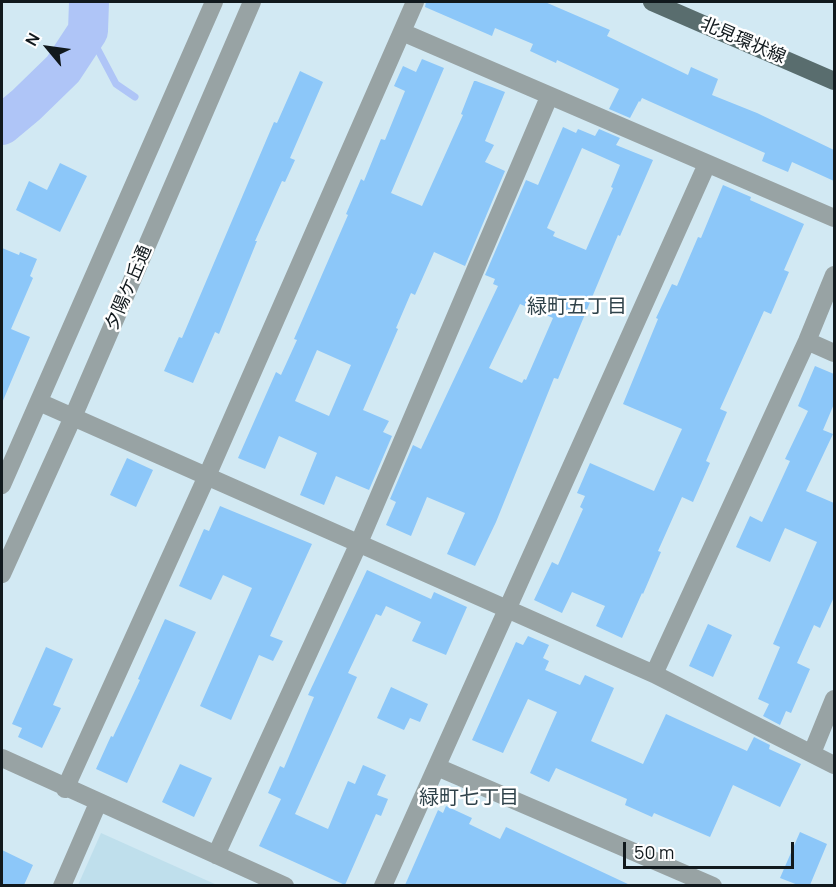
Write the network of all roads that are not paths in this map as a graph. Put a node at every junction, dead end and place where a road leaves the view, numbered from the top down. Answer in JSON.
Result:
{"nodes":[{"id":1,"x":214,"y":2,"type":"edge"},
{"id":2,"x":252,"y":2,"type":"edge"},
{"id":3,"x":415,"y":2,"type":"edge"},
{"id":4,"x":652,"y":2,"type":"edge"},
{"id":5,"x":402,"y":32,"type":"junction"},
{"id":6,"x":834,"y":81,"type":"edge"},
{"id":7,"x":549,"y":97,"type":"junction"},
{"id":8,"x":707,"y":164,"type":"junction"},
{"id":9,"x":834,"y":218,"type":"edge"},
{"id":10,"x":834,"y":275,"type":"edge"},
{"id":11,"x":807,"y":341,"type":"junction"},
{"id":12,"x":834,"y":353,"type":"edge"},
{"id":13,"x":39,"y":402,"type":"junction"},
{"id":14,"x":73,"y":417,"type":"junction"},
{"id":15,"x":207,"y":476,"type":"junction"},
{"id":16,"x":2,"y":485,"type":"edge"},
{"id":17,"x":358,"y":545,"type":"junction"},
{"id":18,"x":2,"y":574,"type":"edge"},
{"id":19,"x":508,"y":610,"type":"junction"},
{"id":20,"x":654,"y":674,"type":"junction"},
{"id":21,"x":834,"y":699,"type":"edge"},
{"id":22,"x":812,"y":753,"type":"junction"},
{"id":23,"x":2,"y":759,"type":"edge"},
{"id":24,"x":834,"y":765,"type":"edge"},
{"id":25,"x":437,"y":767,"type":"junction"},
{"id":26,"x":65,"y":789,"type":"junction"},
{"id":27,"x":98,"y":803,"type":"junction"},
{"id":28,"x":216,"y":855,"type":"junction"},
{"id":29,"x":62,"y":885,"type":"edge"},
{"id":30,"x":285,"y":885,"type":"edge"},
{"id":31,"x":383,"y":885,"type":"edge"},
{"id":32,"x":712,"y":885,"type":"edge"}],
"edges":[{"from":1,"to":13,"type":"street","name":"夕陽ケ丘通"},
{"from":2,"to":14,"type":"street","name":"夕陽ケ丘通"},
{"from":3,"to":5,"type":"street"},
{"from":4,"to":6,"type":"main road","name":"北見環状線"},
{"from":5,"to":7,"type":"street"},
{"from":5,"to":15,"type":"street"},
{"from":7,"to":8,"type":"street"},
{"from":7,"to":17,"type":"street"},
{"from":8,"to":9,"type":"street"},
{"from":8,"to":19,"type":"street"},
{"from":10,"to":11,"type":"street"},
{"from":11,"to":12,"type":"street"},
{"from":11,"to":20,"type":"street"},
{"from":13,"to":14,"type":"street"},
{"from":13,"to":16,"type":"street","name":"夕陽ケ丘通"},
{"from":14,"to":15,"type":"street"},
{"from":14,"to":18,"type":"street","name":"夕陽ケ丘通"},
{"from":15,"to":17,"type":"street"},
{"from":15,"to":26,"type":"street"},
{"from":17,"to":19,"type":"street"},
{"from":17,"to":28,"type":"street"},
{"from":19,"to":20,"type":"street"},
{"from":19,"to":25,"type":"street"},
{"from":20,"to":22,"type":"street"},
{"from":21,"to":22,"type":"street"},
{"from":22,"to":24,"type":"street"},
{"from":23,"to":26,"type":"street"},
{"from":25,"to":31,"type":"street"},
{"from":25,"to":32,"type":"street"},
{"from":26,"to":27,"type":"street"},
{"from":27,"to":28,"type":"street"},
{"from":27,"to":29,"type":"street"},
{"from":28,"to":30,"type":"street"}]}
